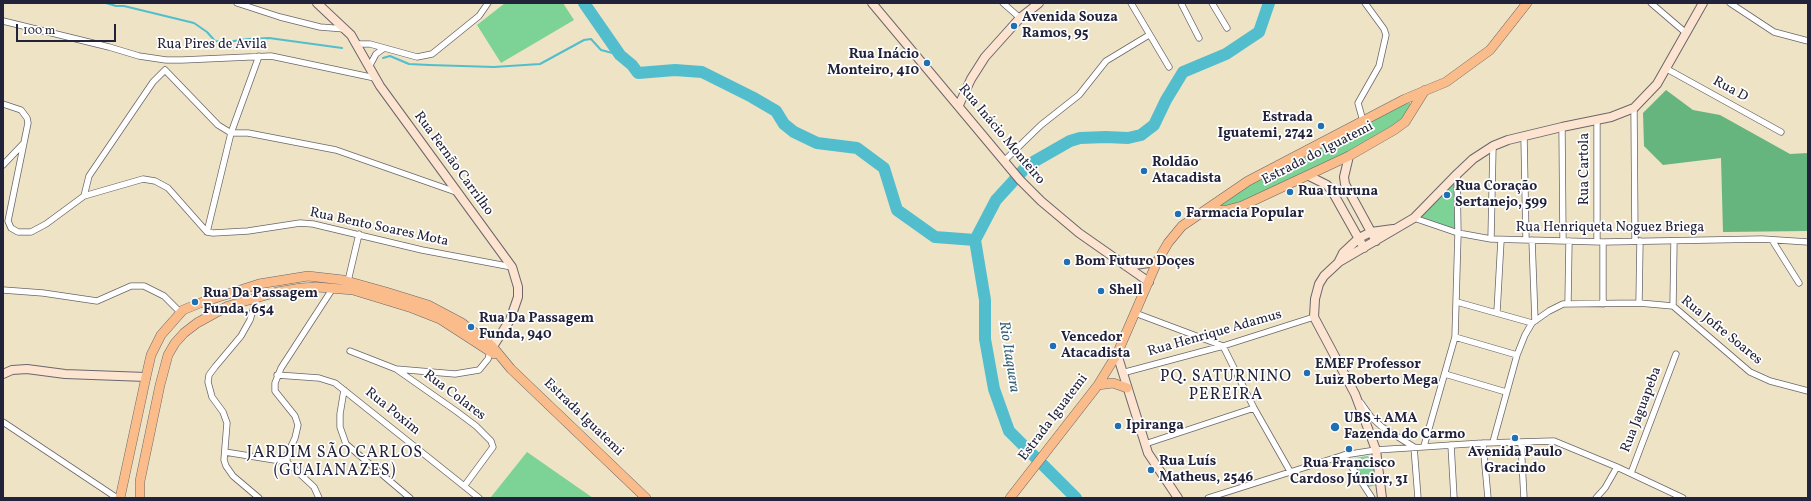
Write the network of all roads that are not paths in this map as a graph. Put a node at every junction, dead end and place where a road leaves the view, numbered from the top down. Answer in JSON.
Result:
{"nodes":[{"id":1,"x":237,"y":3,"type":"edge"},
{"id":2,"x":318,"y":3,"type":"edge"},
{"id":3,"x":488,"y":3,"type":"edge"},
{"id":4,"x":872,"y":3,"type":"edge"},
{"id":5,"x":1003,"y":3,"type":"edge"},
{"id":6,"x":1039,"y":3,"type":"edge"},
{"id":7,"x":1131,"y":3,"type":"edge"},
{"id":8,"x":1181,"y":3,"type":"edge"},
{"id":9,"x":1212,"y":3,"type":"edge"},
{"id":10,"x":1365,"y":3,"type":"edge"},
{"id":11,"x":1527,"y":3,"type":"edge"},
{"id":12,"x":1651,"y":3,"type":"edge"},
{"id":13,"x":1703,"y":3,"type":"edge"},
{"id":14,"x":1730,"y":3,"type":"edge"},
{"id":15,"x":1020,"y":18,"type":"junction"},
{"id":16,"x":3,"y":21,"type":"edge"},
{"id":17,"x":1227,"y":28,"type":"dead end"},
{"id":18,"x":346,"y":30,"type":"junction"},
{"id":19,"x":1686,"y":33,"type":"junction"},
{"id":20,"x":1149,"y":35,"type":"junction"},
{"id":21,"x":1199,"y":38,"type":"dead end"},
{"id":22,"x":1808,"y":41,"type":"edge"},
{"id":23,"x":357,"y":44,"type":"junction"},
{"id":24,"x":383,"y":49,"type":"junction"},
{"id":25,"x":259,"y":56,"type":"junction"},
{"id":26,"x":166,"y":60,"type":"junction"},
{"id":27,"x":369,"y":67,"type":"junction"},
{"id":28,"x":1169,"y":67,"type":"dead end"},
{"id":29,"x":1667,"y":69,"type":"junction"},
{"id":30,"x":165,"y":70,"type":"junction"},
{"id":31,"x":375,"y":78,"type":"junction"},
{"id":32,"x":1425,"y":90,"type":"junction"},
{"id":33,"x":1405,"y":99,"type":"junction"},
{"id":34,"x":3,"y":104,"type":"edge"},
{"id":35,"x":959,"y":105,"type":"junction"},
{"id":36,"x":1634,"y":108,"type":"junction"},
{"id":37,"x":1412,"y":112,"type":"junction"},
{"id":38,"x":1597,"y":120,"type":"junction"},
{"id":39,"x":1363,"y":121,"type":"junction"},
{"id":40,"x":1562,"y":127,"type":"junction"},
{"id":41,"x":1781,"y":132,"type":"dead end"},
{"id":42,"x":232,"y":133,"type":"junction"},
{"id":43,"x":1524,"y":137,"type":"junction"},
{"id":44,"x":23,"y":144,"type":"junction"},
{"id":45,"x":1493,"y":146,"type":"junction"},
{"id":46,"x":1349,"y":156,"type":"junction"},
{"id":47,"x":1005,"y":160,"type":"junction"},
{"id":48,"x":3,"y":165,"type":"edge"},
{"id":49,"x":1457,"y":174,"type":"junction"},
{"id":50,"x":1309,"y":176,"type":"junction"},
{"id":51,"x":1345,"y":184,"type":"junction"},
{"id":52,"x":1332,"y":191,"type":"junction"},
{"id":53,"x":456,"y":192,"type":"junction"},
{"id":54,"x":84,"y":196,"type":"junction"},
{"id":55,"x":1221,"y":198,"type":"junction"},
{"id":56,"x":1227,"y":210,"type":"junction"},
{"id":57,"x":1204,"y":211,"type":"junction"},
{"id":58,"x":1414,"y":218,"type":"junction"},
{"id":59,"x":1398,"y":228,"type":"junction"},
{"id":60,"x":207,"y":232,"type":"junction"},
{"id":61,"x":1371,"y":232,"type":"junction"},
{"id":62,"x":1458,"y":232,"type":"junction"},
{"id":63,"x":359,"y":234,"type":"junction"},
{"id":64,"x":1359,"y":238,"type":"junction"},
{"id":65,"x":1491,"y":239,"type":"junction"},
{"id":66,"x":1500,"y":240,"type":"junction"},
{"id":67,"x":1529,"y":240,"type":"junction"},
{"id":68,"x":1772,"y":240,"type":"junction"},
{"id":69,"x":1376,"y":241,"type":"junction"},
{"id":70,"x":1566,"y":241,"type":"junction"},
{"id":71,"x":1638,"y":241,"type":"junction"},
{"id":72,"x":1674,"y":241,"type":"junction"},
{"id":73,"x":1600,"y":242,"type":"junction"},
{"id":74,"x":1808,"y":242,"type":"edge"},
{"id":75,"x":1364,"y":248,"type":"junction"},
{"id":76,"x":1157,"y":262,"type":"junction"},
{"id":77,"x":1339,"y":262,"type":"junction"},
{"id":78,"x":1126,"y":266,"type":"junction"},
{"id":79,"x":512,"y":267,"type":"junction"},
{"id":80,"x":348,"y":281,"type":"junction"},
{"id":81,"x":1149,"y":282,"type":"junction"},
{"id":82,"x":1799,"y":283,"type":"dead end"},
{"id":83,"x":333,"y":288,"type":"junction"},
{"id":84,"x":3,"y":290,"type":"edge"},
{"id":85,"x":257,"y":297,"type":"junction"},
{"id":86,"x":1457,"y":302,"type":"junction"},
{"id":87,"x":1568,"y":303,"type":"junction"},
{"id":88,"x":1639,"y":303,"type":"junction"},
{"id":89,"x":1603,"y":304,"type":"junction"},
{"id":90,"x":1673,"y":306,"type":"junction"},
{"id":91,"x":1135,"y":312,"type":"junction"},
{"id":92,"x":1497,"y":312,"type":"junction"},
{"id":93,"x":181,"y":313,"type":"junction"},
{"id":94,"x":1314,"y":317,"type":"junction"},
{"id":95,"x":1533,"y":322,"type":"junction"},
{"id":96,"x":1455,"y":337,"type":"junction"},
{"id":97,"x":1223,"y":346,"type":"junction"},
{"id":98,"x":491,"y":349,"type":"junction"},
{"id":99,"x":350,"y":351,"type":"dead end"},
{"id":100,"x":1117,"y":354,"type":"junction"},
{"id":101,"x":1676,"y":354,"type":"dead end"},
{"id":102,"x":1517,"y":355,"type":"junction"},
{"id":103,"x":396,"y":369,"type":"junction"},
{"id":104,"x":1122,"y":373,"type":"junction"},
{"id":105,"x":3,"y":374,"type":"edge"},
{"id":106,"x":1445,"y":374,"type":"junction"},
{"id":107,"x":278,"y":375,"type":"junction"},
{"id":108,"x":146,"y":378,"type":"junction"},
{"id":109,"x":1098,"y":385,"type":"junction"},
{"id":110,"x":1127,"y":388,"type":"junction"},
{"id":111,"x":344,"y":390,"type":"junction"},
{"id":112,"x":1808,"y":391,"type":"edge"},
{"id":113,"x":1506,"y":392,"type":"junction"},
{"id":114,"x":1355,"y":394,"type":"junction"},
{"id":115,"x":1254,"y":408,"type":"junction"},
{"id":116,"x":3,"y":422,"type":"edge"},
{"id":117,"x":1493,"y":442,"type":"junction"},
{"id":118,"x":1484,"y":443,"type":"junction"},
{"id":119,"x":1521,"y":443,"type":"junction"},
{"id":120,"x":1145,"y":444,"type":"junction"},
{"id":121,"x":1451,"y":445,"type":"junction"},
{"id":122,"x":1424,"y":446,"type":"junction"},
{"id":123,"x":1414,"y":447,"type":"junction"},
{"id":124,"x":1376,"y":450,"type":"junction"},
{"id":125,"x":225,"y":452,"type":"junction"},
{"id":126,"x":1344,"y":455,"type":"junction"},
{"id":127,"x":287,"y":462,"type":"junction"},
{"id":128,"x":1617,"y":467,"type":"junction"},
{"id":129,"x":1291,"y":472,"type":"junction"},
{"id":130,"x":1631,"y":473,"type":"junction"},
{"id":131,"x":465,"y":485,"type":"junction"},
{"id":132,"x":119,"y":498,"type":"edge"},
{"id":133,"x":140,"y":498,"type":"edge"},
{"id":134,"x":259,"y":498,"type":"edge"},
{"id":135,"x":318,"y":498,"type":"edge"},
{"id":136,"x":410,"y":498,"type":"edge"},
{"id":137,"x":479,"y":498,"type":"edge"},
{"id":138,"x":646,"y":498,"type":"edge"},
{"id":139,"x":1010,"y":498,"type":"edge"},
{"id":140,"x":1178,"y":498,"type":"edge"},
{"id":141,"x":1208,"y":498,"type":"edge"},
{"id":142,"x":1372,"y":498,"type":"edge"},
{"id":143,"x":1382,"y":498,"type":"edge"},
{"id":144,"x":1418,"y":498,"type":"edge"},
{"id":145,"x":1454,"y":498,"type":"edge"},
{"id":146,"x":1488,"y":498,"type":"edge"},
{"id":147,"x":1524,"y":498,"type":"edge"},
{"id":148,"x":1596,"y":498,"type":"edge"},
{"id":149,"x":1683,"y":498,"type":"edge"}],
"edges":[{"from":1,"to":18,"type":"street"},
{"from":2,"to":18,"type":"street","name":"Rua Fernão Carrilho"},
{"from":3,"to":24,"type":"street"},
{"from":4,"to":35,"type":"street","name":"Rua Inácio Monteiro"},
{"from":5,"to":15,"type":"street"},
{"from":6,"to":15,"type":"street"},
{"from":7,"to":20,"type":"street"},
{"from":8,"to":21,"type":"street"},
{"from":9,"to":17,"type":"street"},
{"from":10,"to":39,"type":"street"},
{"from":11,"to":32,"type":"main road","name":"Estrada do Iguatemi"},
{"from":12,"to":19,"type":"street"},
{"from":13,"to":19,"type":"street"},
{"from":14,"to":22,"type":"street"},
{"from":15,"to":35,"type":"street"},
{"from":16,"to":26,"type":"street","name":"Rua Pires de Avila"},
{"from":18,"to":23,"type":"street","name":"Rua Fernão Carrilho"},
{"from":19,"to":29,"type":"street"},
{"from":20,"to":28,"type":"street"},
{"from":20,"to":47,"type":"street"},
{"from":23,"to":24,"type":"street"},
{"from":23,"to":27,"type":"street","name":"Rua Fernão Carrilho"},
{"from":24,"to":27,"type":"street"},
{"from":25,"to":26,"type":"street","name":"Rua Pires de Avila"},
{"from":25,"to":31,"type":"street","name":"Rua Pires de Avila"},
{"from":25,"to":42,"type":"street"},
{"from":26,"to":30,"type":"street"},
{"from":27,"to":31,"type":"street","name":"Rua Fernão Carrilho"},
{"from":29,"to":36,"type":"street"},
{"from":29,"to":41,"type":"street","name":"Rua D"},
{"from":30,"to":42,"type":"street"},
{"from":30,"to":54,"type":"street"},
{"from":31,"to":53,"type":"street","name":"Rua Fernão Carrilho"},
{"from":32,"to":33,"type":"main road","name":"Estrada do Iguatemi"},
{"from":32,"to":37,"type":"main road","name":"Estrada do Iguatemi"},
{"from":33,"to":37,"type":"main road"},
{"from":33,"to":39,"type":"main road","name":"Estrada do Iguatemi"},
{"from":34,"to":44,"type":"street"},
{"from":35,"to":47,"type":"street","name":"Rua Inácio Monteiro"},
{"from":36,"to":38,"type":"street"},
{"from":36,"to":71,"type":"street"},
{"from":37,"to":46,"type":"main road","name":"Estrada do Iguatemi"},
{"from":38,"to":40,"type":"street"},
{"from":38,"to":73,"type":"street","name":"Rua Cartola"},
{"from":39,"to":55,"type":"main road","name":"Estrada do Iguatemi"},
{"from":40,"to":43,"type":"street"},
{"from":40,"to":70,"type":"street"},
{"from":42,"to":53,"type":"street"},
{"from":42,"to":60,"type":"street"},
{"from":43,"to":45,"type":"street"},
{"from":43,"to":67,"type":"street"},
{"from":44,"to":48,"type":"street"},
{"from":44,"to":54,"type":"street"},
{"from":45,"to":49,"type":"street"},
{"from":45,"to":65,"type":"street"},
{"from":46,"to":50,"type":"main road","name":"Estrada do Iguatemi"},
{"from":46,"to":51,"type":"street"},
{"from":47,"to":78,"type":"street","name":"Rua Inácio Monteiro"},
{"from":49,"to":58,"type":"street"},
{"from":49,"to":62,"type":"street"},
{"from":50,"to":52,"type":"street"},
{"from":50,"to":56,"type":"main road","name":"Estrada do Iguatemi"},
{"from":51,"to":52,"type":"street"},
{"from":51,"to":61,"type":"street"},
{"from":52,"to":64,"type":"street"},
{"from":53,"to":79,"type":"street","name":"Rua Fernão Carrilho"},
{"from":54,"to":60,"type":"street"},
{"from":55,"to":56,"type":"main road"},
{"from":55,"to":57,"type":"main road","name":"Estrada do Iguatemi"},
{"from":56,"to":57,"type":"main road","name":"Estrada do Iguatemi"},
{"from":57,"to":76,"type":"main road","name":"Estrada do Iguatemi"},
{"from":58,"to":59,"type":"street"},
{"from":58,"to":62,"type":"street","name":"Rua Henriqueta Noguez Briega"},
{"from":59,"to":61,"type":"street"},
{"from":59,"to":69,"type":"street"},
{"from":60,"to":63,"type":"street","name":"Rua Bento Soares Mota"},
{"from":61,"to":64,"type":"street"},
{"from":61,"to":69,"type":"street"},
{"from":62,"to":65,"type":"street","name":"Rua Henriqueta Noguez Briega"},
{"from":62,"to":86,"type":"street"},
{"from":63,"to":79,"type":"street","name":"Rua Bento Soares Mota"},
{"from":63,"to":80,"type":"street"},
{"from":64,"to":75,"type":"street"},
{"from":64,"to":77,"type":"street"},
{"from":65,"to":66,"type":"street","name":"Rua Henriqueta Noguez Briega"},
{"from":66,"to":67,"type":"street","name":"Rua Henriqueta Noguez Briega"},
{"from":66,"to":92,"type":"street"},
{"from":67,"to":70,"type":"street","name":"Rua Henriqueta Noguez Briega"},
{"from":67,"to":95,"type":"street"},
{"from":68,"to":72,"type":"street","name":"Rua Henriqueta Noguez Briega"},
{"from":68,"to":74,"type":"street","name":"Rua Henriqueta Noguez Briega"},
{"from":68,"to":82,"type":"street"},
{"from":69,"to":75,"type":"street"},
{"from":70,"to":73,"type":"street","name":"Rua Henriqueta Noguez Briega"},
{"from":70,"to":87,"type":"street"},
{"from":71,"to":72,"type":"street","name":"Rua Henriqueta Noguez Briega"},
{"from":71,"to":73,"type":"street","name":"Rua Henriqueta Noguez Briega"},
{"from":71,"to":88,"type":"street"},
{"from":72,"to":90,"type":"street"},
{"from":73,"to":89,"type":"street","name":"Rua Cartola"},
{"from":75,"to":77,"type":"street"},
{"from":76,"to":78,"type":"street"},
{"from":76,"to":81,"type":"main road","name":"Estrada do Iguatemi"},
{"from":77,"to":94,"type":"street"},
{"from":78,"to":81,"type":"street","name":"Rua Inácio Monteiro"},
{"from":79,"to":98,"type":"street","name":"Rua Fernão Carrilho"},
{"from":80,"to":93,"type":"main road"},
{"from":80,"to":98,"type":"main road"},
{"from":81,"to":91,"type":"main road","name":"Estrada do Iguatemi"},
{"from":83,"to":85,"type":"main road"},
{"from":83,"to":98,"type":"main road"},
{"from":83,"to":107,"type":"street"},
{"from":84,"to":93,"type":"street"},
{"from":85,"to":125,"type":"street"},
{"from":85,"to":133,"type":"main road"},
{"from":86,"to":92,"type":"street"},
{"from":86,"to":96,"type":"street"},
{"from":87,"to":89,"type":"street","name":"Rua Jofre Soares"},
{"from":87,"to":95,"type":"street","name":"Rua Jofre Soares"},
{"from":88,"to":89,"type":"street","name":"Rua Jofre Soares"},
{"from":88,"to":90,"type":"street","name":"Rua Jofre Soares"},
{"from":90,"to":112,"type":"street","name":"Rua Jofre Soares"},
{"from":91,"to":97,"type":"street"},
{"from":91,"to":100,"type":"main road","name":"Estrada do Iguatemi"},
{"from":92,"to":95,"type":"street"},
{"from":93,"to":108,"type":"main road"},
{"from":94,"to":97,"type":"street","name":"Rua Henrique Adamus"},
{"from":94,"to":114,"type":"street"},
{"from":95,"to":102,"type":"street"},
{"from":96,"to":102,"type":"street"},
{"from":96,"to":106,"type":"street"},
{"from":97,"to":104,"type":"street","name":"Rua Henrique Adamus"},
{"from":97,"to":115,"type":"street"},
{"from":98,"to":103,"type":"street"},
{"from":98,"to":138,"type":"main road","name":"Estrada Iguatemi"},
{"from":99,"to":103,"type":"street"},
{"from":100,"to":104,"type":"street"},
{"from":100,"to":109,"type":"main road","name":"Estrada Iguatemi"},
{"from":101,"to":130,"type":"street","name":"Rua Jaguapeba"},
{"from":102,"to":113,"type":"street"},
{"from":103,"to":131,"type":"street","name":"Rua Colares"},
{"from":104,"to":110,"type":"street"},
{"from":105,"to":108,"type":"street"},
{"from":106,"to":113,"type":"street"},
{"from":106,"to":122,"type":"street"},
{"from":107,"to":111,"type":"street","name":"Rua Poxim"},
{"from":107,"to":127,"type":"street"},
{"from":108,"to":132,"type":"main road"},
{"from":109,"to":110,"type":"main road"},
{"from":109,"to":139,"type":"main road","name":"Estrada Iguatemi"},
{"from":110,"to":120,"type":"street"},
{"from":111,"to":131,"type":"street","name":"Rua Poxim"},
{"from":111,"to":136,"type":"street"},
{"from":113,"to":117,"type":"street"},
{"from":114,"to":123,"type":"street"},
{"from":114,"to":124,"type":"street"},
{"from":115,"to":120,"type":"street"},
{"from":115,"to":129,"type":"street"},
{"from":116,"to":132,"type":"street"},
{"from":117,"to":118,"type":"street"},
{"from":117,"to":119,"type":"street"},
{"from":118,"to":121,"type":"street"},
{"from":118,"to":146,"type":"street"},
{"from":119,"to":128,"type":"street"},
{"from":119,"to":147,"type":"street"},
{"from":120,"to":140,"type":"street"},
{"from":121,"to":122,"type":"street"},
{"from":121,"to":145,"type":"street"},
{"from":122,"to":123,"type":"street"},
{"from":123,"to":124,"type":"street"},
{"from":123,"to":144,"type":"street"},
{"from":124,"to":126,"type":"street"},
{"from":124,"to":143,"type":"street"},
{"from":125,"to":127,"type":"street"},
{"from":125,"to":134,"type":"street"},
{"from":126,"to":129,"type":"street"},
{"from":126,"to":142,"type":"street"},
{"from":127,"to":135,"type":"street"},
{"from":128,"to":130,"type":"street"},
{"from":128,"to":148,"type":"street"},
{"from":129,"to":141,"type":"street"},
{"from":130,"to":149,"type":"street"},
{"from":131,"to":137,"type":"street","name":"Rua Poxim"}]}
